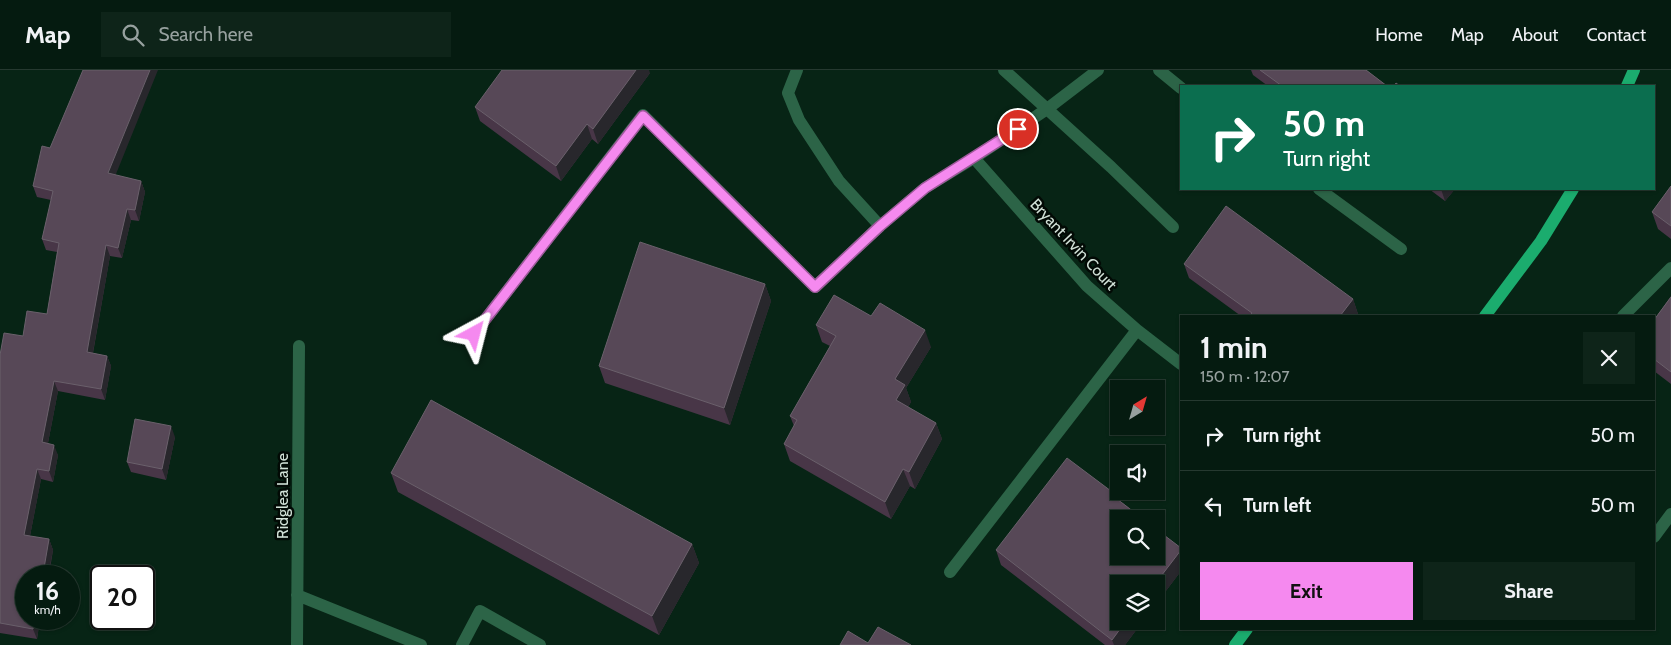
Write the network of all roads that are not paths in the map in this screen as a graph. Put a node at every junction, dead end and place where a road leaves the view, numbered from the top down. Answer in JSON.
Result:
{"nodes":[{"id":1,"x":797,"y":70,"type":"edge"},
{"id":2,"x":1004,"y":70,"type":"edge"},
{"id":3,"x":1098,"y":70,"type":"edge"},
{"id":4,"x":1159,"y":70,"type":"edge"},
{"id":5,"x":1634,"y":70,"type":"edge"},
{"id":6,"x":1627,"y":85,"type":"edge"},
{"id":7,"x":1180,"y":87,"type":"edge"},
{"id":8,"x":1048,"y":109,"type":"junction"},
{"id":9,"x":974,"y":158,"type":"junction"},
{"id":10,"x":1320,"y":190,"type":"edge"},
{"id":11,"x":1572,"y":190,"type":"edge"},
{"id":12,"x":880,"y":226,"type":"junction"},
{"id":13,"x":1173,"y":227,"type":"dead end"},
{"id":14,"x":1401,"y":249,"type":"dead end"},
{"id":15,"x":1671,"y":268,"type":"edge"},
{"id":16,"x":1486,"y":315,"type":"edge"},
{"id":17,"x":1624,"y":315,"type":"edge"},
{"id":18,"x":1137,"y":330,"type":"junction"},
{"id":19,"x":474,"y":334,"type":"dead end"},
{"id":20,"x":299,"y":346,"type":"dead end"},
{"id":21,"x":1180,"y":363,"type":"edge"},
{"id":22,"x":1671,"y":514,"type":"edge"},
{"id":23,"x":1655,"y":536,"type":"edge"},
{"id":24,"x":950,"y":572,"type":"dead end"},
{"id":25,"x":298,"y":595,"type":"junction"},
{"id":26,"x":1246,"y":630,"type":"edge"},
{"id":27,"x":297,"y":645,"type":"edge"},
{"id":28,"x":421,"y":645,"type":"edge"},
{"id":29,"x":462,"y":645,"type":"edge"},
{"id":30,"x":540,"y":645,"type":"edge"},
{"id":31,"x":1235,"y":645,"type":"edge"}],
"edges":[{"from":1,"to":12,"type":"street"},
{"from":2,"to":8,"type":"street"},
{"from":3,"to":8,"type":"street"},
{"from":4,"to":7,"type":"street"},
{"from":5,"to":6,"type":"main road"},
{"from":8,"to":9,"type":"street"},
{"from":8,"to":13,"type":"street"},
{"from":9,"to":12,"type":"street"},
{"from":9,"to":18,"type":"street","name":"Bryant Irvin Court"},
{"from":10,"to":14,"type":"street"},
{"from":11,"to":16,"type":"main road"},
{"from":12,"to":19,"type":"street"},
{"from":15,"to":17,"type":"street"},
{"from":18,"to":21,"type":"street","name":"Bryant Irvin Court"},
{"from":18,"to":24,"type":"street"},
{"from":20,"to":25,"type":"street","name":"Ridglea Lane"},
{"from":22,"to":23,"type":"street"},
{"from":25,"to":27,"type":"street","name":"Ridglea Lane"},
{"from":25,"to":28,"type":"street"},
{"from":26,"to":31,"type":"main road"},
{"from":29,"to":30,"type":"street"}]}
